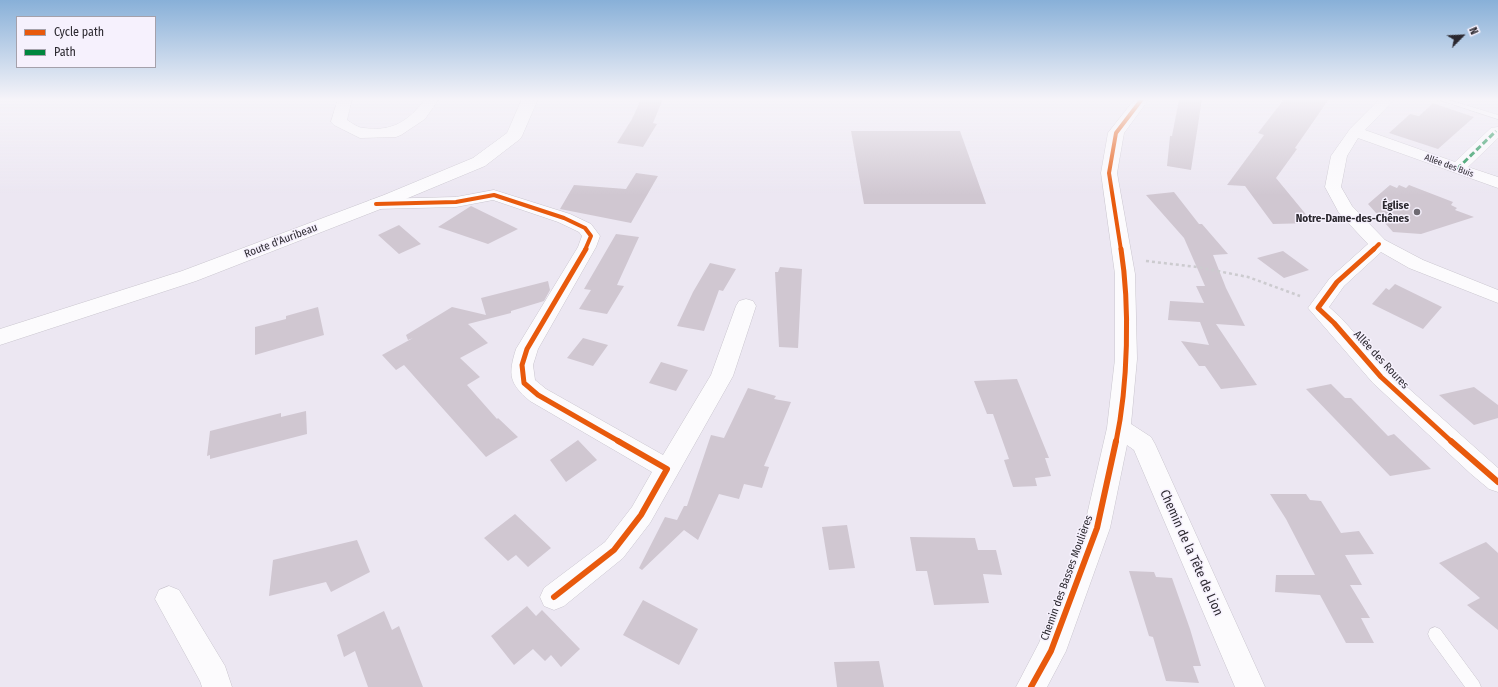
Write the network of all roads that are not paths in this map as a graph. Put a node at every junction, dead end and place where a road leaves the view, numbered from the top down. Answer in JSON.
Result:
{"nodes":[{"id":1,"x":356,"y":131,"type":"edge"},
{"id":2,"x":397,"y":131,"type":"edge"},
{"id":3,"x":516,"y":131,"type":"edge"},
{"id":4,"x":1117,"y":131,"type":"edge"},
{"id":5,"x":1491,"y":131,"type":"edge"},
{"id":6,"x":1355,"y":132,"type":"joint"},
{"id":7,"x":1457,"y":169,"type":"junction"},
{"id":8,"x":1498,"y":183,"type":"edge"},
{"id":9,"x":376,"y":204,"type":"junction"},
{"id":10,"x":1379,"y":244,"type":"junction"},
{"id":11,"x":1498,"y":297,"type":"edge"},
{"id":12,"x":746,"y":306,"type":"dead end"},
{"id":13,"x":0,"y":337,"type":"edge"},
{"id":14,"x":1119,"y":428,"type":"junction"},
{"id":15,"x":667,"y":469,"type":"junction"},
{"id":16,"x":1498,"y":482,"type":"edge"},
{"id":17,"x":554,"y":598,"type":"dead end"},
{"id":18,"x":169,"y":599,"type":"dead end"},
{"id":19,"x":1435,"y":634,"type":"dead end"},
{"id":20,"x":218,"y":687,"type":"edge"},
{"id":21,"x":1031,"y":687,"type":"edge"},
{"id":22,"x":1250,"y":687,"type":"edge"},
{"id":23,"x":1474,"y":687,"type":"edge"}],
"edges":[{"from":1,"to":2,"type":"street"},
{"from":3,"to":9,"type":"street","name":"Route d'Auribeau"},
{"from":4,"to":14,"type":"street","name":"Chemin des Basses Moulières"},
{"from":5,"to":7,"type":"street"},
{"from":6,"to":7,"type":"street","name":"Allée des Buis"},
{"from":6,"to":10,"type":"street"},
{"from":7,"to":8,"type":"street","name":"Allée des Buis"},
{"from":9,"to":13,"type":"street","name":"Route d'Auribeau"},
{"from":9,"to":15,"type":"street"},
{"from":10,"to":11,"type":"street"},
{"from":10,"to":16,"type":"street","name":"Allée des Roures"},
{"from":12,"to":15,"type":"street"},
{"from":14,"to":21,"type":"street","name":"Chemin des Basses Moulières"},
{"from":14,"to":22,"type":"street","name":"Chemin de la Tête de Lion"},
{"from":15,"to":17,"type":"street"},
{"from":18,"to":20,"type":"street"},
{"from":19,"to":23,"type":"lane"}]}
